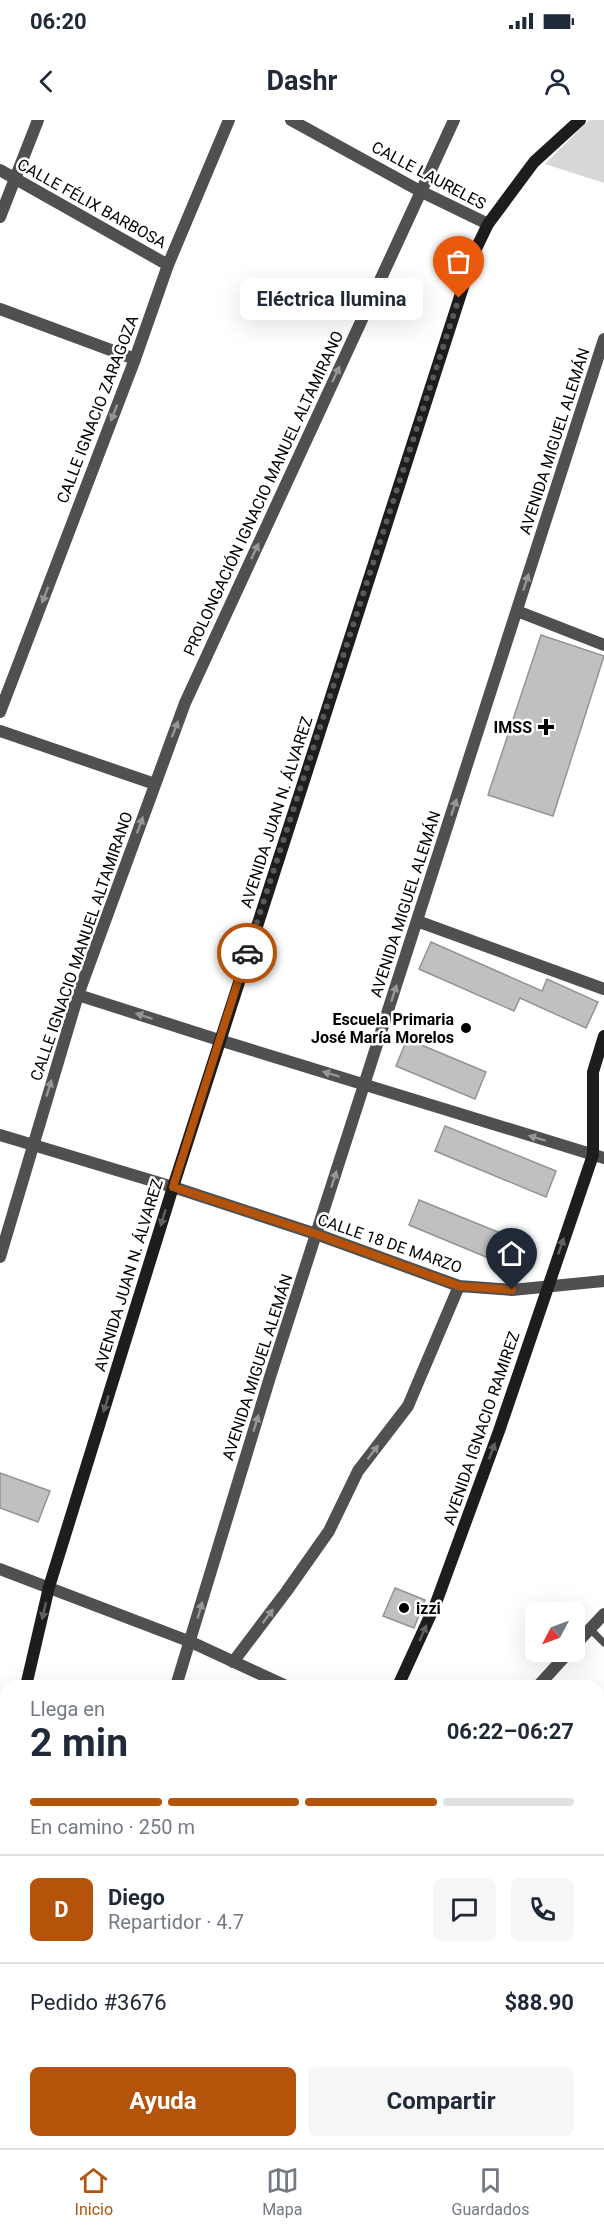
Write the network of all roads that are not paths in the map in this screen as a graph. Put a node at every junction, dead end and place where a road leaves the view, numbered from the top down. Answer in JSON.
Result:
{"nodes":[{"id":1,"x":38,"y":120,"type":"edge"},
{"id":2,"x":230,"y":120,"type":"edge"},
{"id":3,"x":291,"y":120,"type":"edge"},
{"id":4,"x":454,"y":120,"type":"edge"},
{"id":5,"x":580,"y":120,"type":"edge"},
{"id":6,"x":0,"y":170,"type":"edge"},
{"id":7,"x":15,"y":178,"type":"junction"},
{"id":8,"x":420,"y":190,"type":"junction"},
{"id":9,"x":0,"y":217,"type":"edge"},
{"id":10,"x":488,"y":224,"type":"junction"},
{"id":11,"x":168,"y":265,"type":"junction"},
{"id":12,"x":0,"y":309,"type":"edge"},
{"id":13,"x":604,"y":339,"type":"edge"},
{"id":14,"x":135,"y":359,"type":"junction"},
{"id":15,"x":517,"y":611,"type":"junction"},
{"id":16,"x":604,"y":645,"type":"edge"},
{"id":17,"x":0,"y":712,"type":"edge"},
{"id":18,"x":0,"y":731,"type":"edge"},
{"id":19,"x":155,"y":784,"type":"junction"},
{"id":20,"x":417,"y":921,"type":"junction"},
{"id":21,"x":604,"y":989,"type":"edge"},
{"id":22,"x":78,"y":995,"type":"junction"},
{"id":23,"x":604,"y":1035,"type":"edge"},
{"id":24,"x":219,"y":1040,"type":"junction"},
{"id":25,"x":364,"y":1085,"type":"junction"},
{"id":26,"x":0,"y":1135,"type":"edge"},
{"id":27,"x":32,"y":1144,"type":"junction"},
{"id":28,"x":599,"y":1156,"type":"edge"},
{"id":29,"x":173,"y":1187,"type":"junction"},
{"id":30,"x":316,"y":1234,"type":"junction"},
{"id":31,"x":0,"y":1257,"type":"edge"},
{"id":32,"x":604,"y":1281,"type":"edge"},
{"id":33,"x":459,"y":1286,"type":"junction"},
{"id":34,"x":547,"y":1286,"type":"junction"},
{"id":35,"x":0,"y":1569,"type":"edge"},
{"id":36,"x":49,"y":1587,"type":"junction"},
{"id":37,"x":604,"y":1614,"type":"edge"},
{"id":38,"x":590,"y":1629,"type":"junction"},
{"id":39,"x":585,"y":1634,"type":"edge"},
{"id":40,"x":190,"y":1642,"type":"junction"},
{"id":41,"x":604,"y":1643,"type":"edge"},
{"id":42,"x":233,"y":1662,"type":"junction"},
{"id":43,"x":560,"y":1662,"type":"edge"},
{"id":44,"x":27,"y":1680,"type":"edge"},
{"id":45,"x":178,"y":1680,"type":"edge"},
{"id":46,"x":273,"y":1680,"type":"edge"},
{"id":47,"x":401,"y":1680,"type":"edge"},
{"id":48,"x":543,"y":1680,"type":"edge"}],
"edges":[{"from":1,"to":7,"type":"street"},
{"from":2,"to":11,"type":"street","name":"CALLE IGNACIO ZARAGOZA"},
{"from":3,"to":8,"type":"street","name":"CALLE LAURELES"},
{"from":4,"to":8,"type":"street","name":"PROLONGACIÓN IGNACIO MANUEL ALTAMIRANO"},
{"from":5,"to":10,"type":"main road","name":"AVENIDA JUAN N. ÁLVAREZ"},
{"from":6,"to":7,"type":"street","name":"CALLE FÉLIX BARBOSA"},
{"from":7,"to":9,"type":"street"},
{"from":7,"to":11,"type":"street","name":"CALLE FÉLIX BARBOSA"},
{"from":8,"to":10,"type":"street","name":"CALLE LAURELES"},
{"from":19,"to":8,"type":"street","name":"PROLONGACIÓN IGNACIO MANUEL ALTAMIRANO","one_way":true},
{"from":10,"to":24,"type":"main road","name":"AVENIDA JUAN N. ÁLVAREZ"},
{"from":11,"to":14,"type":"street","name":"CALLE IGNACIO ZARAGOZA"},
{"from":12,"to":14,"type":"street"},
{"from":15,"to":13,"type":"street","name":"AVENIDA MIGUEL ALEMÁN","one_way":true},
{"from":14,"to":17,"type":"street","name":"CALLE IGNACIO ZARAGOZA","one_way":true},
{"from":15,"to":16,"type":"street"},
{"from":20,"to":15,"type":"street","name":"AVENIDA MIGUEL ALEMÁN","one_way":true},
{"from":18,"to":19,"type":"street"},
{"from":22,"to":19,"type":"street","name":"CALLE IGNACIO MANUEL ALTAMIRANO","one_way":true},
{"from":20,"to":21,"type":"street"},
{"from":25,"to":20,"type":"street","name":"AVENIDA MIGUEL ALEMÁN","one_way":true},
{"from":24,"to":22,"type":"street","one_way":true},
{"from":27,"to":22,"type":"street","name":"CALLE IGNACIO MANUEL ALTAMIRANO","one_way":true},
{"from":23,"to":28,"type":"main road","name":"AVENIDA IGNACIO RAMIREZ"},
{"from":25,"to":24,"type":"street","one_way":true},
{"from":24,"to":29,"type":"main road","name":"AVENIDA JUAN N. ÁLVAREZ"},
{"from":28,"to":25,"type":"street","one_way":true},
{"from":30,"to":25,"type":"street","name":"AVENIDA MIGUEL ALEMÁN","one_way":true},
{"from":26,"to":27,"type":"street","name":"CALLE 18 DE MARZO"},
{"from":27,"to":29,"type":"street","name":"CALLE 18 DE MARZO"},
{"from":27,"to":31,"type":"street","name":"CALLE IGNACIO MANUEL ALTAMIRANO"},
{"from":34,"to":28,"type":"main road","name":"AVENIDA IGNACIO RAMIREZ","one_way":true},
{"from":29,"to":30,"type":"street","name":"CALLE 18 DE MARZO"},
{"from":29,"to":36,"type":"main road","name":"AVENIDA JUAN N. ÁLVAREZ","one_way":true},
{"from":30,"to":33,"type":"street","name":"CALLE 18 DE MARZO"},
{"from":40,"to":30,"type":"street","name":"AVENIDA MIGUEL ALEMÁN","one_way":true},
{"from":32,"to":34,"type":"street","name":"CALLE 18 DE MARZO"},
{"from":33,"to":34,"type":"street","name":"CALLE 18 DE MARZO"},
{"from":42,"to":33,"type":"street","one_way":true},
{"from":47,"to":34,"type":"main road","name":"AVENIDA IGNACIO RAMIREZ","one_way":true},
{"from":35,"to":36,"type":"street"},
{"from":36,"to":40,"type":"street"},
{"from":36,"to":44,"type":"main road","name":"AVENIDA JUAN N. ÁLVAREZ","one_way":true},
{"from":37,"to":38,"type":"street"},
{"from":38,"to":39,"type":"street"},
{"from":38,"to":41,"type":"lane"},
{"from":40,"to":42,"type":"street"},
{"from":40,"to":45,"type":"street","name":"AVENIDA MIGUEL ALEMÁN"},
{"from":42,"to":46,"type":"street"},
{"from":43,"to":48,"type":"street"}]}
